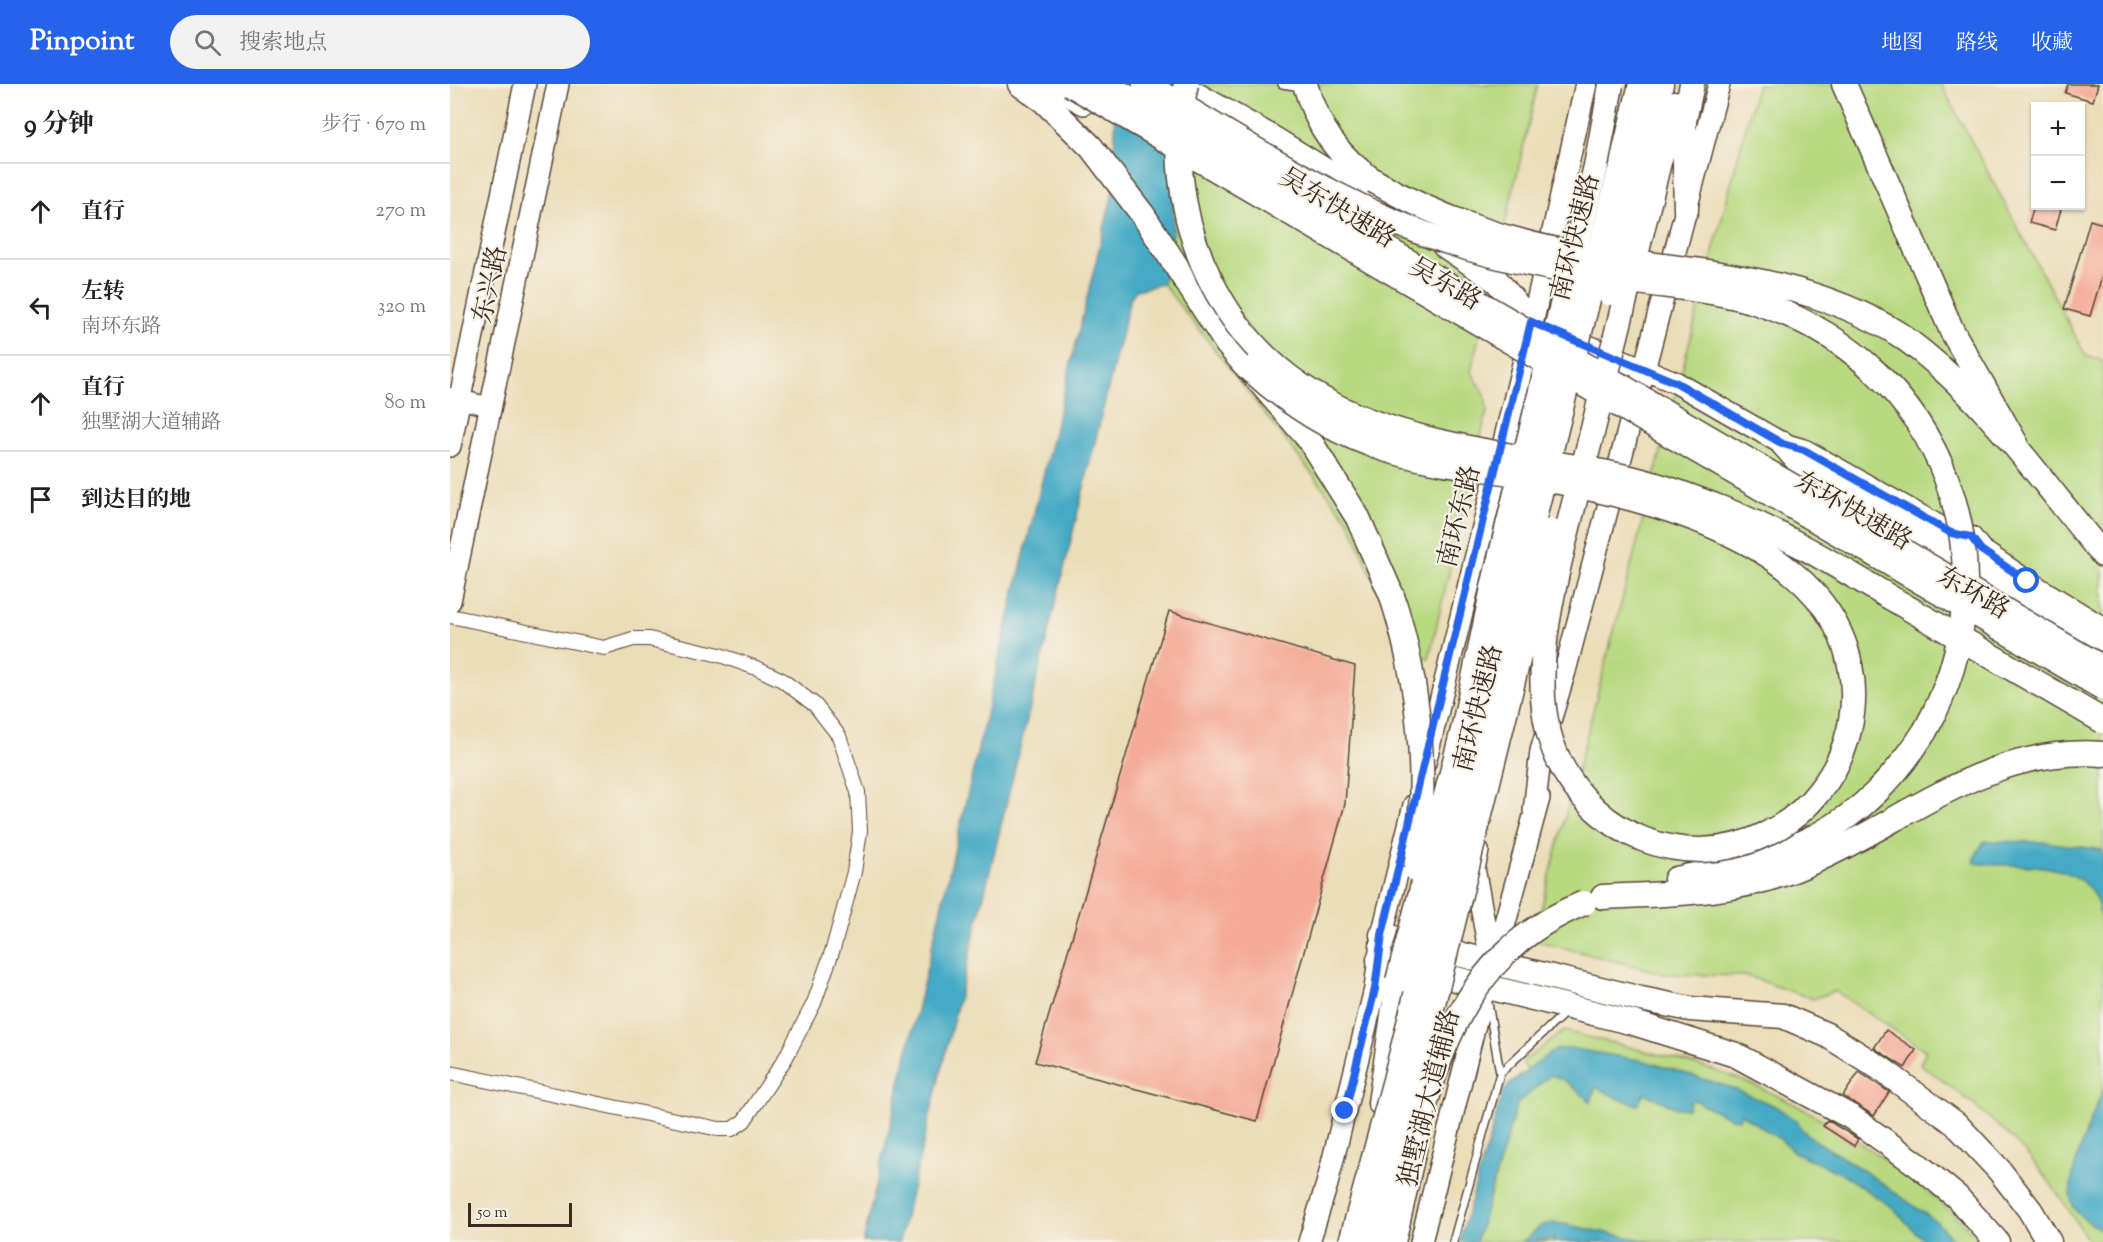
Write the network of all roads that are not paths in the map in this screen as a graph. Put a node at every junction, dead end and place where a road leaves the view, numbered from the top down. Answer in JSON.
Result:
{"nodes":[{"id":1,"x":525,"y":84,"type":"edge"},
{"id":2,"x":558,"y":84,"type":"edge"},
{"id":3,"x":1020,"y":84,"type":"edge"},
{"id":4,"x":1048,"y":84,"type":"edge"},
{"id":5,"x":1070,"y":84,"type":"edge"},
{"id":6,"x":1105,"y":84,"type":"edge"},
{"id":7,"x":1126,"y":84,"type":"edge"},
{"id":8,"x":1145,"y":84,"type":"edge"},
{"id":9,"x":1177,"y":84,"type":"edge"},
{"id":10,"x":1186,"y":84,"type":"edge"},
{"id":11,"x":1282,"y":84,"type":"edge"},
{"id":12,"x":1295,"y":84,"type":"edge"},
{"id":13,"x":1305,"y":84,"type":"edge"},
{"id":14,"x":1586,"y":84,"type":"edge"},
{"id":15,"x":1611,"y":84,"type":"edge"},
{"id":16,"x":1641,"y":84,"type":"edge"},
{"id":17,"x":1661,"y":84,"type":"edge"},
{"id":18,"x":1679,"y":84,"type":"edge"},
{"id":19,"x":1692,"y":84,"type":"edge"},
{"id":20,"x":1719,"y":84,"type":"edge"},
{"id":21,"x":1844,"y":84,"type":"edge"},
{"id":22,"x":1686,"y":210,"type":"junction"},
{"id":23,"x":1531,"y":322,"type":"junction"},
{"id":24,"x":1524,"y":360,"type":"junction"},
{"id":25,"x":1250,"y":369,"type":"junction"},
{"id":26,"x":1586,"y":369,"type":"junction"},
{"id":27,"x":1642,"y":377,"type":"junction"},
{"id":28,"x":455,"y":398,"type":"edge"},
{"id":29,"x":1592,"y":400,"type":"junction"},
{"id":30,"x":491,"y":407,"type":"junction"},
{"id":31,"x":1630,"y":422,"type":"junction"},
{"id":32,"x":1783,"y":444,"type":"junction"},
{"id":33,"x":2016,"y":444,"type":"junction"},
{"id":34,"x":450,"y":446,"type":"edge"},
{"id":35,"x":2103,"y":555,"type":"edge"},
{"id":36,"x":450,"y":601,"type":"edge"},
{"id":37,"x":450,"y":616,"type":"edge"},
{"id":38,"x":2103,"y":628,"type":"edge"},
{"id":39,"x":2103,"y":643,"type":"edge"},
{"id":40,"x":2103,"y":655,"type":"edge"},
{"id":41,"x":2103,"y":668,"type":"edge"},
{"id":42,"x":2103,"y":688,"type":"edge"},
{"id":43,"x":2103,"y":699,"type":"edge"},
{"id":44,"x":2103,"y":721,"type":"edge"},
{"id":45,"x":2103,"y":754,"type":"edge"},
{"id":46,"x":1603,"y":897,"type":"junction"},
{"id":47,"x":1382,"y":935,"type":"junction"},
{"id":48,"x":1379,"y":960,"type":"junction"},
{"id":49,"x":1491,"y":961,"type":"junction"},
{"id":50,"x":1398,"y":981,"type":"junction"},
{"id":51,"x":1485,"y":984,"type":"junction"},
{"id":52,"x":1572,"y":1006,"type":"junction"},
{"id":53,"x":450,"y":1073,"type":"edge"},
{"id":54,"x":1500,"y":1073,"type":"junction"},
{"id":55,"x":1372,"y":1161,"type":"junction"},
{"id":56,"x":1327,"y":1184,"type":"junction"},
{"id":57,"x":1421,"y":1236,"type":"edge"},
{"id":58,"x":1309,"y":1242,"type":"edge"},
{"id":59,"x":1315,"y":1242,"type":"edge"},
{"id":60,"x":1351,"y":1242,"type":"edge"},
{"id":61,"x":1374,"y":1242,"type":"edge"},
{"id":62,"x":1393,"y":1242,"type":"edge"},
{"id":63,"x":1453,"y":1242,"type":"edge"},
{"id":64,"x":1997,"y":1242,"type":"edge"},
{"id":65,"x":2049,"y":1242,"type":"edge"}],
"edges":[{"from":1,"to":28,"type":"main road","name":"东兴路"},
{"from":2,"to":30,"type":"main road","name":"东兴路"},
{"from":3,"to":25,"type":"highway"},
{"from":4,"to":24,"type":"main road","name":"吴东路"},
{"from":5,"to":26,"type":"highway","name":"吴东快速路","bridge":true},
{"from":6,"to":26,"type":"highway","name":"吴东快速路","bridge":true},
{"from":7,"to":23,"type":"main road","name":"吴东路"},
{"from":8,"to":46,"type":"highway","bridge":true},
{"from":9,"to":23,"type":"highway"},
{"from":10,"to":44,"type":"highway","bridge":true},
{"from":11,"to":12,"type":"lane"},
{"from":13,"to":33,"type":"highway","bridge":true},
{"from":14,"to":23,"type":"main road","name":"南环东路"},
{"from":15,"to":50,"type":"highway","bridge":true},
{"from":16,"to":55,"type":"highway","name":"南环快速路","bridge":true},
{"from":17,"to":61,"type":"highway","name":"南环快速路","bridge":true},
{"from":18,"to":25,"type":"highway","bridge":true},
{"from":19,"to":22,"type":"highway"},
{"from":20,"to":22,"type":"main road"},
{"from":21,"to":33,"type":"highway"},
{"from":22,"to":27,"type":"main road"},
{"from":23,"to":24,"type":"main road","name":"南环东路"},
{"from":23,"to":26,"type":"main road","name":"吴东路"},
{"from":23,"to":27,"type":"main road"},
{"from":24,"to":29,"type":"main road","name":"吴东路"},
{"from":24,"to":47,"type":"main road","name":"南环东路"},
{"from":25,"to":50,"type":"highway","bridge":true},
{"from":26,"to":27,"type":"main road","name":"吴东路"},
{"from":26,"to":29,"type":"main road"},
{"from":26,"to":41,"type":"highway","name":"东环快速路","bridge":true},
{"from":26,"to":42,"type":"highway","name":"东环快速路","bridge":true},
{"from":27,"to":31,"type":"main road"},
{"from":27,"to":32,"type":"main road"},
{"from":27,"to":40,"type":"main road","name":"东环路"},
{"from":28,"to":30,"type":"street"},
{"from":28,"to":34,"type":"main road","name":"东兴路"},
{"from":29,"to":31,"type":"main road","name":"吴东路"},
{"from":29,"to":49,"type":"main road"},
{"from":30,"to":36,"type":"main road","name":"东兴路"},
{"from":31,"to":43,"type":"main road","name":"东环路"},
{"from":31,"to":49,"type":"main road"},
{"from":32,"to":38,"type":"main road"},
{"from":32,"to":39,"type":"highway"},
{"from":33,"to":35,"type":"highway"},
{"from":37,"to":53,"type":"street"},
{"from":45,"to":46,"type":"highway"},
{"from":46,"to":62,"type":"highway","bridge":true},
{"from":47,"to":48,"type":"main road","name":"南环东路"},
{"from":47,"to":49,"type":"highway"},
{"from":48,"to":51,"type":"highway"},
{"from":48,"to":56,"type":"main road"},
{"from":49,"to":51,"type":"main road"},
{"from":49,"to":65,"type":"highway"},
{"from":50,"to":55,"type":"highway","bridge":true},
{"from":51,"to":52,"type":"highway"},
{"from":51,"to":54,"type":"lane"},
{"from":51,"to":57,"type":"main road","name":"独墅湖大道辅路"},
{"from":52,"to":54,"type":"lane"},
{"from":52,"to":64,"type":"highway"},
{"from":54,"to":63,"type":"lane"},
{"from":55,"to":60,"type":"highway","name":"南环快速路","bridge":true},
{"from":56,"to":58,"type":"main road"},
{"from":56,"to":59,"type":"main road"}]}
